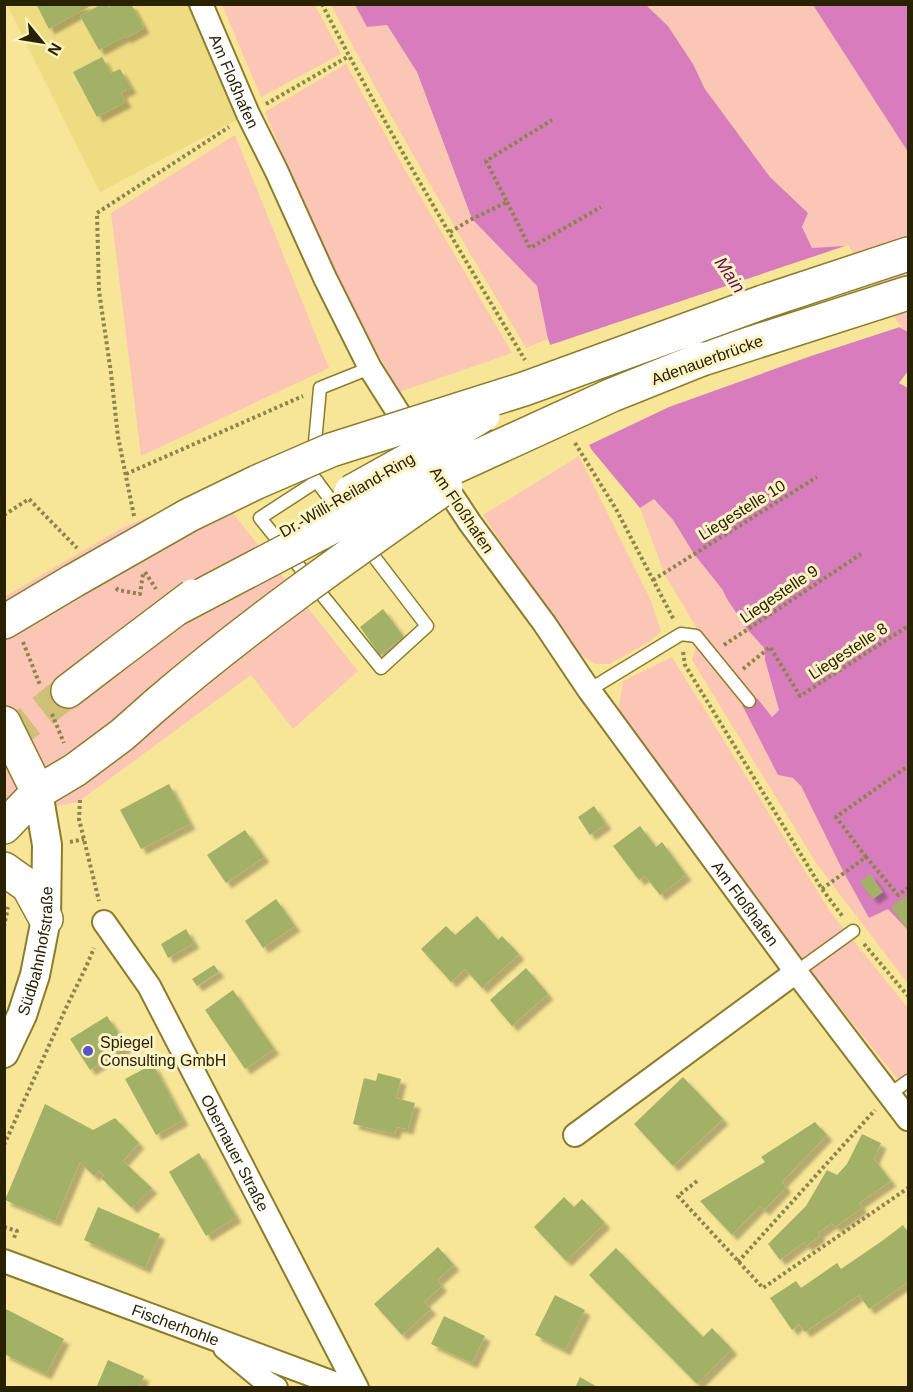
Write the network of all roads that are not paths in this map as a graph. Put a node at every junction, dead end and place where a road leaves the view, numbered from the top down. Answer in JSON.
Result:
{"nodes":[{"id":1,"x":201,"y":4,"type":"edge"},
{"id":2,"x":909,"y":254,"type":"edge"},
{"id":3,"x":909,"y":293,"type":"edge"},
{"id":4,"x":370,"y":368,"type":"junction"},
{"id":5,"x":525,"y":375,"type":"junction"},
{"id":6,"x":511,"y":442,"type":"junction"},
{"id":7,"x":317,"y":481,"type":"junction"},
{"id":8,"x":176,"y":609,"type":"junction"},
{"id":9,"x":10,"y":618,"type":"edge"},
{"id":10,"x":589,"y":690,"type":"junction"},
{"id":11,"x":68,"y":691,"type":"tunnel mouth"},
{"id":12,"x":749,"y":701,"type":"dead end"},
{"id":13,"x":4,"y":723,"type":"edge"},
{"id":14,"x":38,"y":792,"type":"junction"},
{"id":15,"x":9,"y":823,"type":"edge"},
{"id":16,"x":4,"y":869,"type":"edge"},
{"id":17,"x":46,"y":919,"type":"junction"},
{"id":18,"x":104,"y":922,"type":"road end"},
{"id":19,"x":853,"y":931,"type":"road end"},
{"id":20,"x":796,"y":972,"type":"junction"},
{"id":21,"x":4,"y":1053,"type":"edge"},
{"id":22,"x":909,"y":1081,"type":"edge"},
{"id":23,"x":890,"y":1094,"type":"junction"},
{"id":24,"x":909,"y":1119,"type":"edge"},
{"id":25,"x":575,"y":1135,"type":"dead end"},
{"id":26,"x":4,"y":1261,"type":"edge"},
{"id":27,"x":212,"y":1337,"type":"junction"},
{"id":28,"x":276,"y":1388,"type":"edge"},
{"id":29,"x":347,"y":1388,"type":"edge"},
{"id":30,"x":357,"y":1388,"type":"edge"}],
"edges":[{"from":1,"to":4,"type":"street","name":"Am Floßhafen"},
{"from":2,"to":5,"type":"main road","bridge":true},
{"from":3,"to":6,"type":"main road","name":"Adenauerbrücke","bridge":true},
{"from":4,"to":7,"type":"lane"},
{"from":4,"to":10,"type":"street","name":"Am Floßhafen"},
{"from":5,"to":8,"type":"main road","name":"Dr.-Willi-Reiland-Ring","bridge":true},
{"from":5,"to":9,"type":"main road","bridge":true},
{"from":6,"to":8,"type":"main road","name":"Dr.-Willi-Reiland-Ring","bridge":true},
{"from":6,"to":14,"type":"main road","bridge":true},
{"from":7,"to":7,"type":"lane"},
{"from":8,"to":11,"type":"main road","name":"Dr.-Willi-Reiland-Ring","bridge":true},
{"from":10,"to":12,"type":"lane"},
{"from":10,"to":20,"type":"street","name":"Am Floßhafen"},
{"from":13,"to":14,"type":"main road"},
{"from":14,"to":15,"type":"main road"},
{"from":14,"to":17,"type":"street","name":"Südbahnhofstraße"},
{"from":16,"to":17,"type":"main road"},
{"from":17,"to":21,"type":"street","name":"Südbahnhofstraße"},
{"from":18,"to":30,"type":"street","name":"Obernauer Straße"},
{"from":19,"to":20,"type":"lane"},
{"from":20,"to":23,"type":"street","name":"Am Floßhafen"},
{"from":20,"to":25,"type":"street"},
{"from":22,"to":23,"type":"lane"},
{"from":23,"to":24,"type":"street","name":"Am Floßhafen"},
{"from":26,"to":27,"type":"street","name":"Fischerhohle"},
{"from":27,"to":28,"type":"street"},
{"from":27,"to":29,"type":"street","name":"Fischerhohle"}]}
